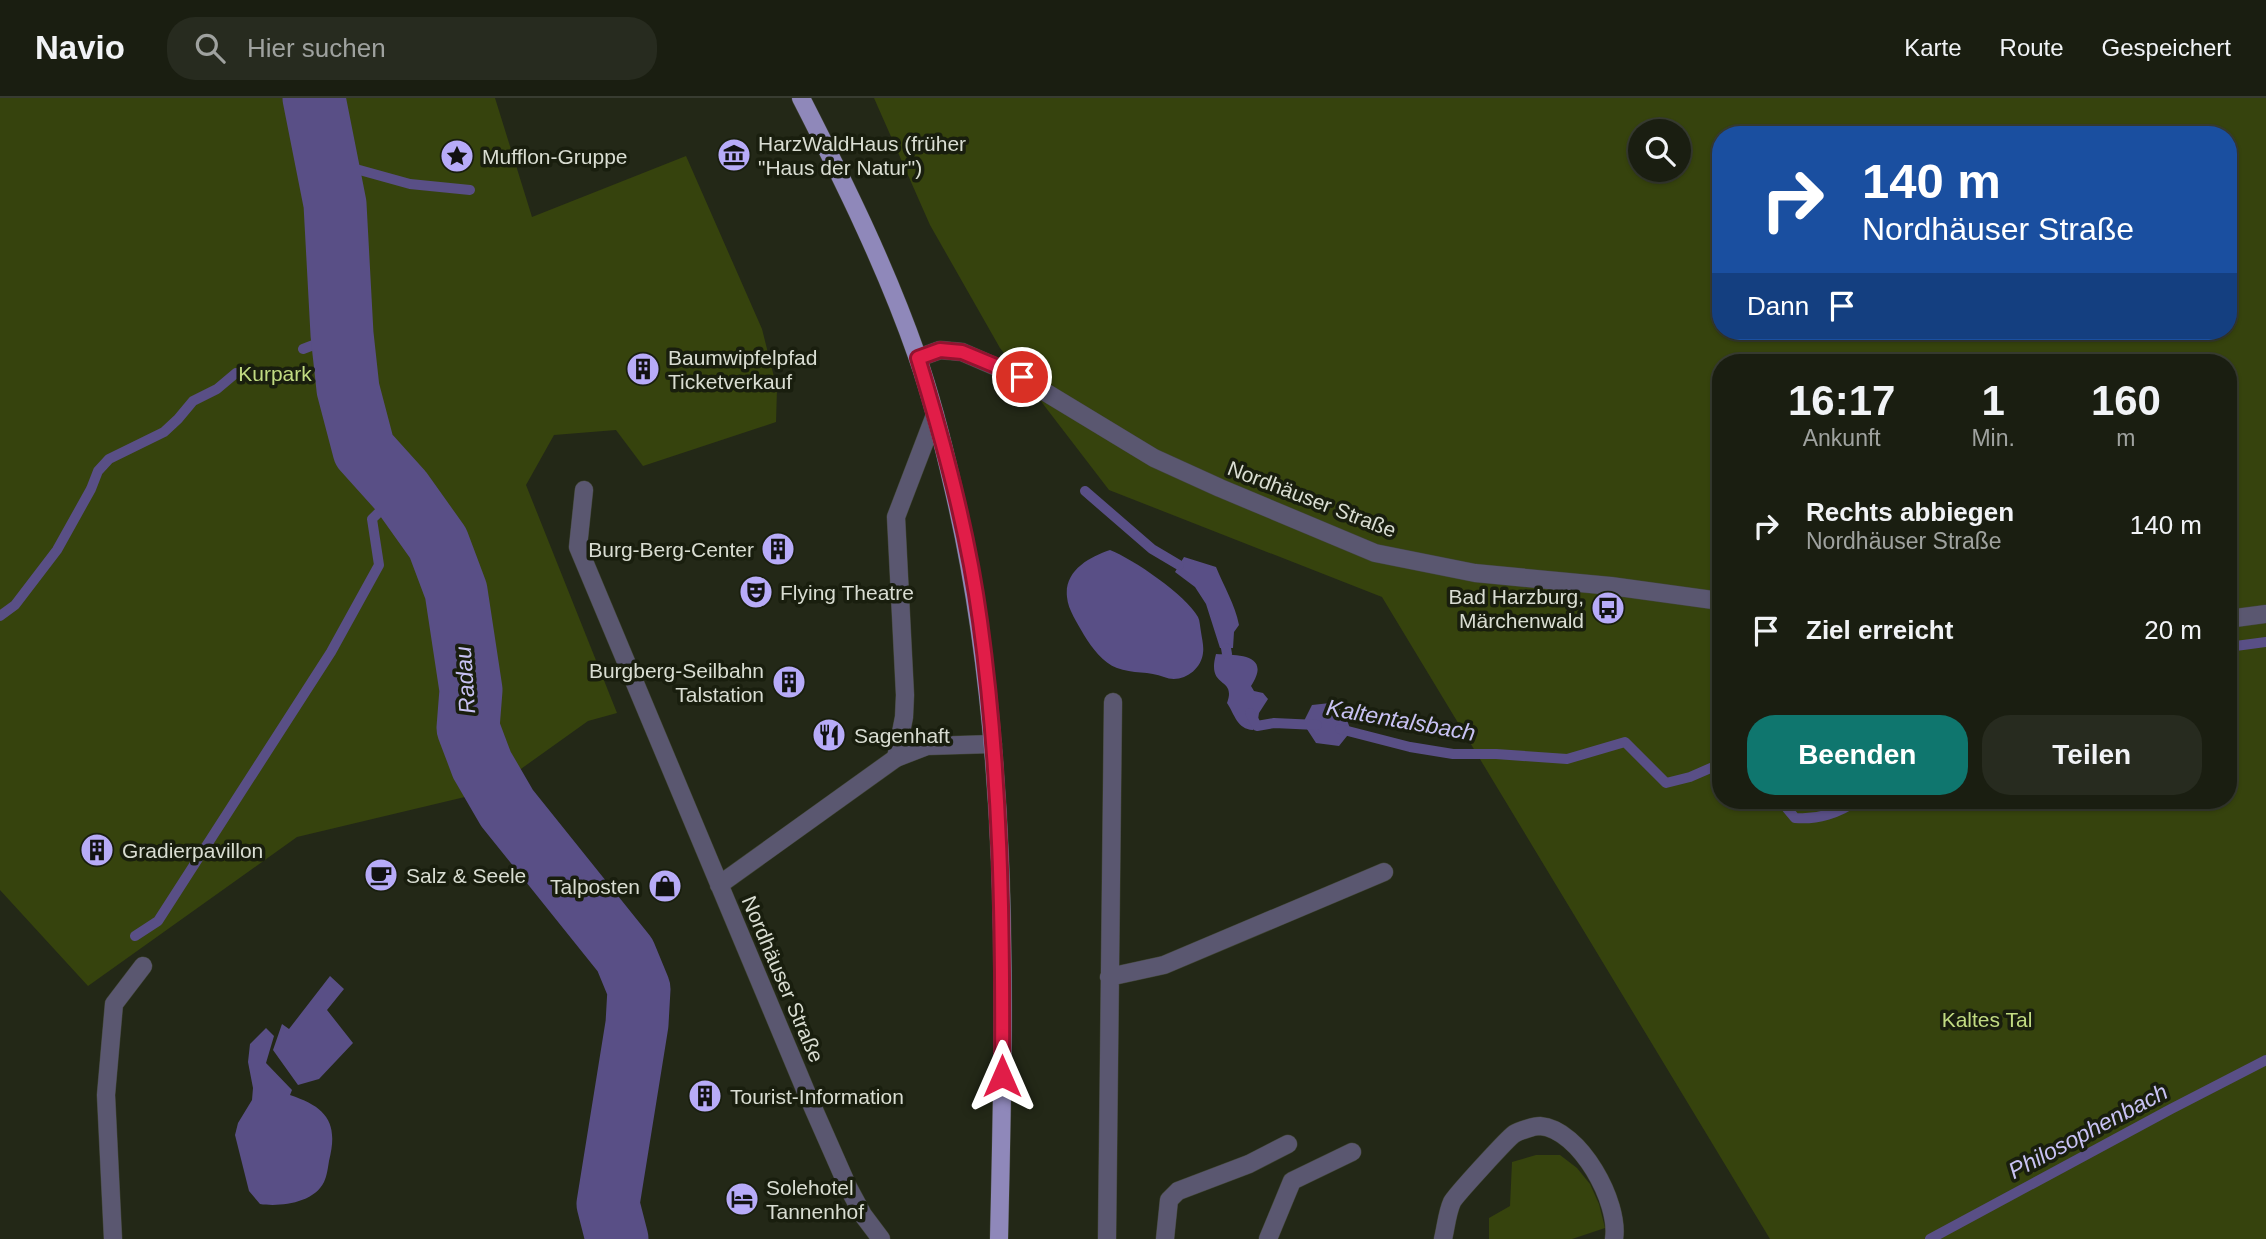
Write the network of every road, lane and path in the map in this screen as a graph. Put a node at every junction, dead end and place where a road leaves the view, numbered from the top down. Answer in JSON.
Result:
{"nodes":[{"id":1,"x":801,"y":98,"type":"edge"},
{"id":2,"x":918,"y":358,"type":"junction"},
{"id":3,"x":936,"y":415,"type":"junction"},
{"id":4,"x":584,"y":490,"type":"dead end"},
{"id":5,"x":1712,"y":600,"type":"edge"},
{"id":6,"x":2266,"y":614,"type":"edge"},
{"id":7,"x":2237,"y":618,"type":"edge"},
{"id":8,"x":1113,"y":702,"type":"dead end"},
{"id":9,"x":993,"y":744,"type":"junction"},
{"id":10,"x":897,"y":758,"type":"junction"},
{"id":11,"x":1384,"y":872,"type":"dead end"},
{"id":12,"x":719,"y":885,"type":"junction"},
{"id":13,"x":143,"y":966,"type":"dead end"},
{"id":14,"x":1110,"y":977,"type":"junction"},
{"id":15,"x":1288,"y":1144,"type":"dead end"},
{"id":16,"x":1352,"y":1152,"type":"dead end"},
{"id":17,"x":113,"y":1239,"type":"edge"},
{"id":18,"x":881,"y":1239,"type":"edge"},
{"id":19,"x":999,"y":1239,"type":"edge"},
{"id":20,"x":1107,"y":1239,"type":"edge"},
{"id":21,"x":1165,"y":1239,"type":"edge"},
{"id":22,"x":1268,"y":1239,"type":"edge"},
{"id":23,"x":1443,"y":1239,"type":"edge"},
{"id":24,"x":1614,"y":1239,"type":"edge"}],
"edges":[{"from":1,"to":2,"type":"main road"},
{"from":2,"to":3,"type":"main road"},
{"from":2,"to":5,"type":"street","name":"Nordhäuser Straße"},
{"from":3,"to":9,"type":"main road"},
{"from":3,"to":10,"type":"street"},
{"from":4,"to":12,"type":"street","name":"Nordhäuser Straße"},
{"from":6,"to":7,"type":"street"},
{"from":8,"to":14,"type":"street"},
{"from":9,"to":10,"type":"street","name":"Nordhäuser Straße"},
{"from":9,"to":19,"type":"main road"},
{"from":10,"to":12,"type":"street","name":"Nordhäuser Straße"},
{"from":11,"to":14,"type":"street"},
{"from":12,"to":18,"type":"street","name":"Nordhäuser Straße"},
{"from":13,"to":17,"type":"street"},
{"from":14,"to":20,"type":"street"},
{"from":15,"to":21,"type":"street"},
{"from":16,"to":22,"type":"street"},
{"from":23,"to":24,"type":"street"}]}
